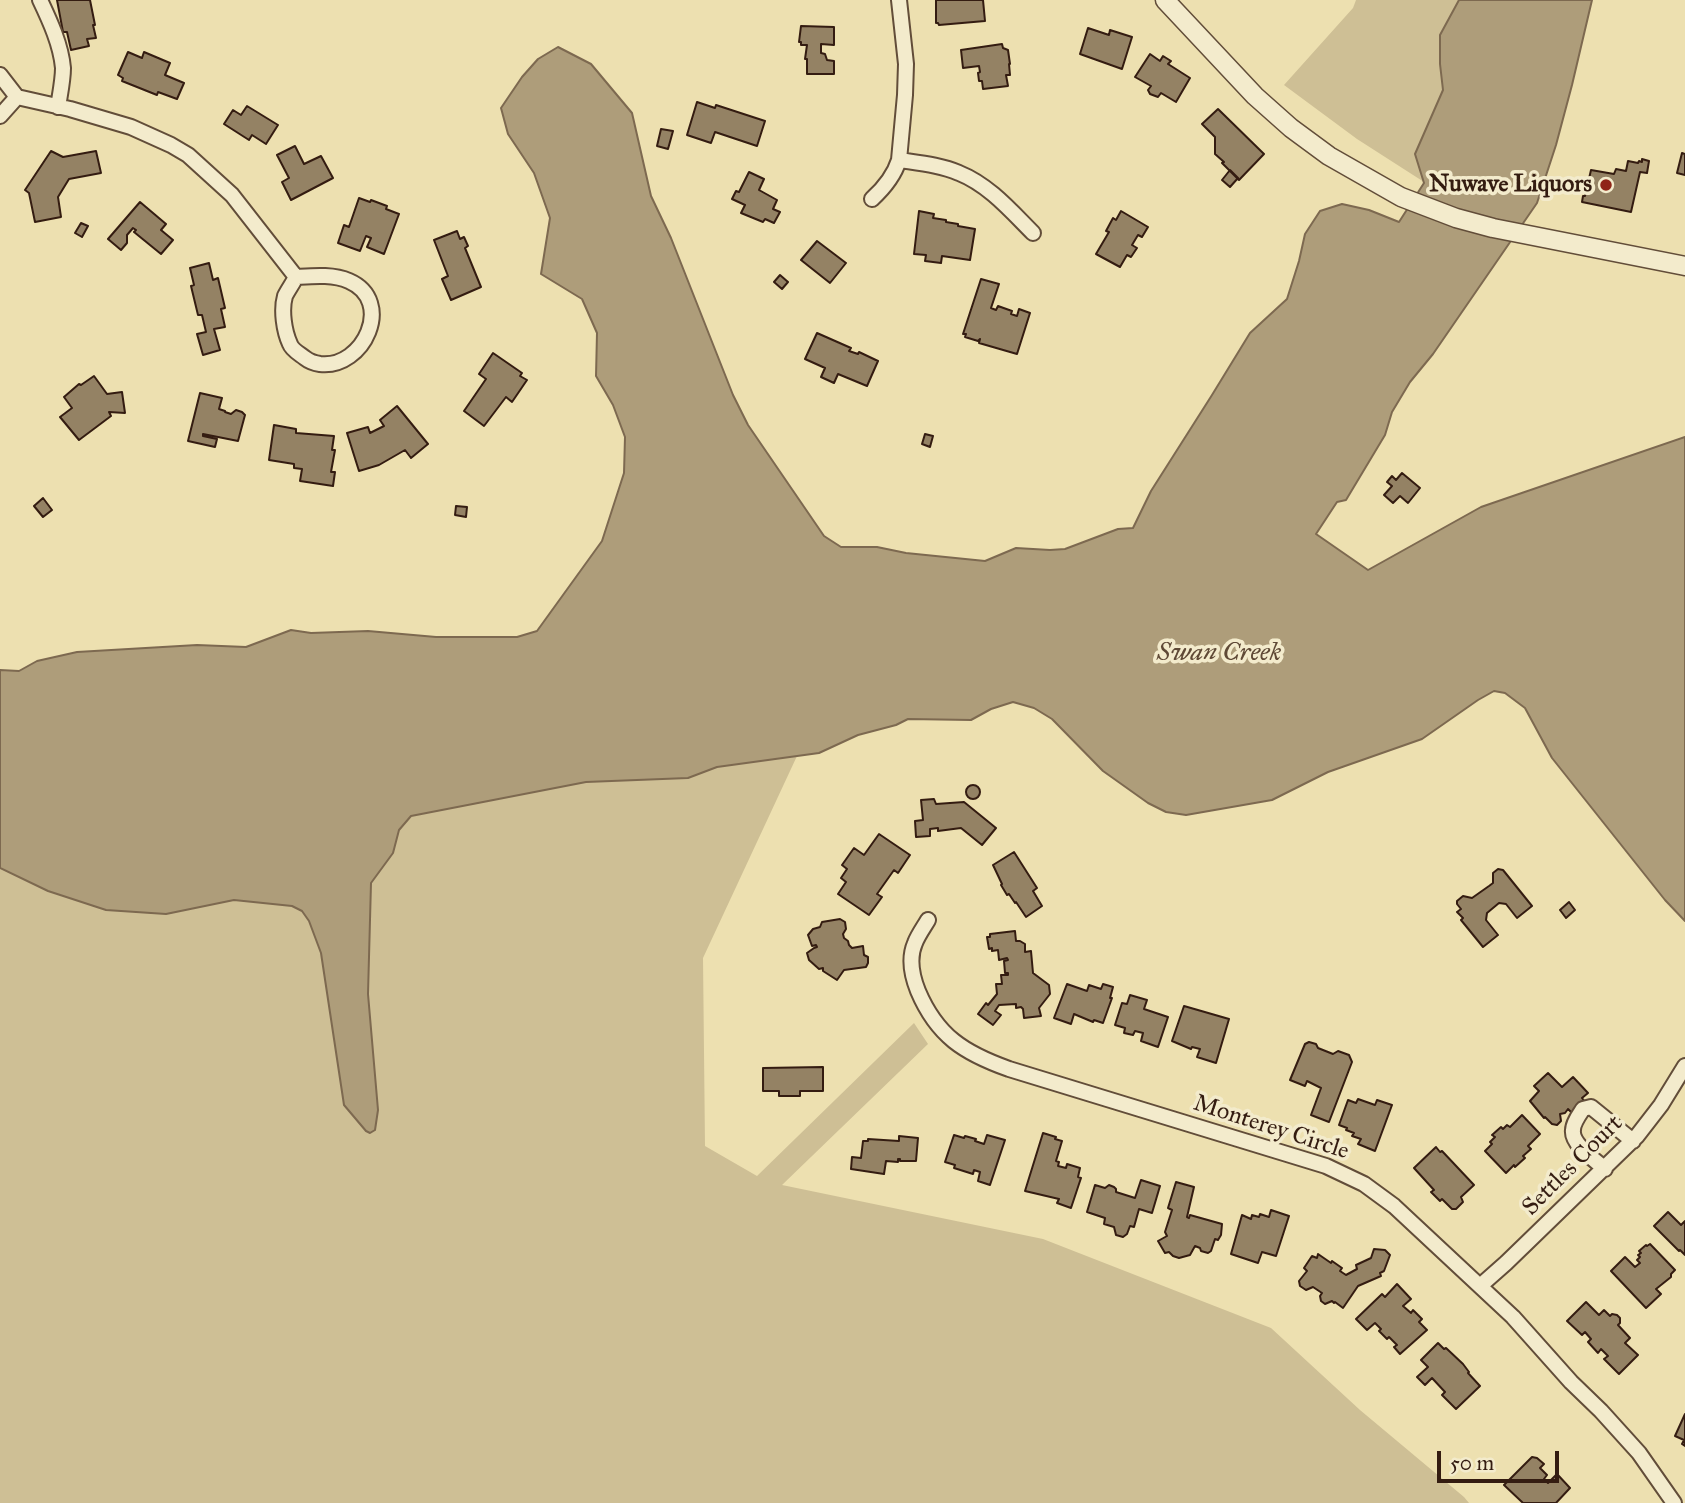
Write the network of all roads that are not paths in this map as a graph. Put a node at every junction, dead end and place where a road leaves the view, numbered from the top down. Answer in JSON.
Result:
{"nodes":[{"id":1,"x":40,"y":0,"type":"edge"},
{"id":2,"x":900,"y":0,"type":"edge"},
{"id":3,"x":1165,"y":0,"type":"edge"},
{"id":4,"x":0,"y":75,"type":"edge"},
{"id":5,"x":17,"y":97,"type":"junction"},
{"id":6,"x":58,"y":107,"type":"junction"},
{"id":7,"x":0,"y":116,"type":"edge"},
{"id":8,"x":899,"y":160,"type":"junction"},
{"id":9,"x":872,"y":199,"type":"dead end"},
{"id":10,"x":1033,"y":233,"type":"dead end"},
{"id":11,"x":1685,"y":266,"type":"edge"},
{"id":12,"x":296,"y":277,"type":"junction"},
{"id":13,"x":928,"y":920,"type":"dead end"},
{"id":14,"x":1685,"y":1066,"type":"edge"},
{"id":15,"x":1633,"y":1141,"type":"junction"},
{"id":16,"x":1605,"y":1169,"type":"junction"},
{"id":17,"x":1480,"y":1286,"type":"junction"},
{"id":18,"x":1674,"y":1503,"type":"edge"}],
"edges":[{"from":1,"to":6,"type":"street"},
{"from":2,"to":8,"type":"street"},
{"from":3,"to":11,"type":"street"},
{"from":4,"to":5,"type":"street"},
{"from":5,"to":6,"type":"street"},
{"from":5,"to":7,"type":"street"},
{"from":6,"to":12,"type":"street"},
{"from":8,"to":9,"type":"street"},
{"from":8,"to":10,"type":"street"},
{"from":12,"to":12,"type":"street"},
{"from":13,"to":17,"type":"street","name":"Monterey Circle"},
{"from":14,"to":15,"type":"street","name":"Settles Court"},
{"from":15,"to":16,"type":"street","name":"Settles Court"},
{"from":15,"to":16,"type":"street"},
{"from":16,"to":17,"type":"street","name":"Settles Court"},
{"from":17,"to":18,"type":"street","name":"Monterey Circle"}]}
